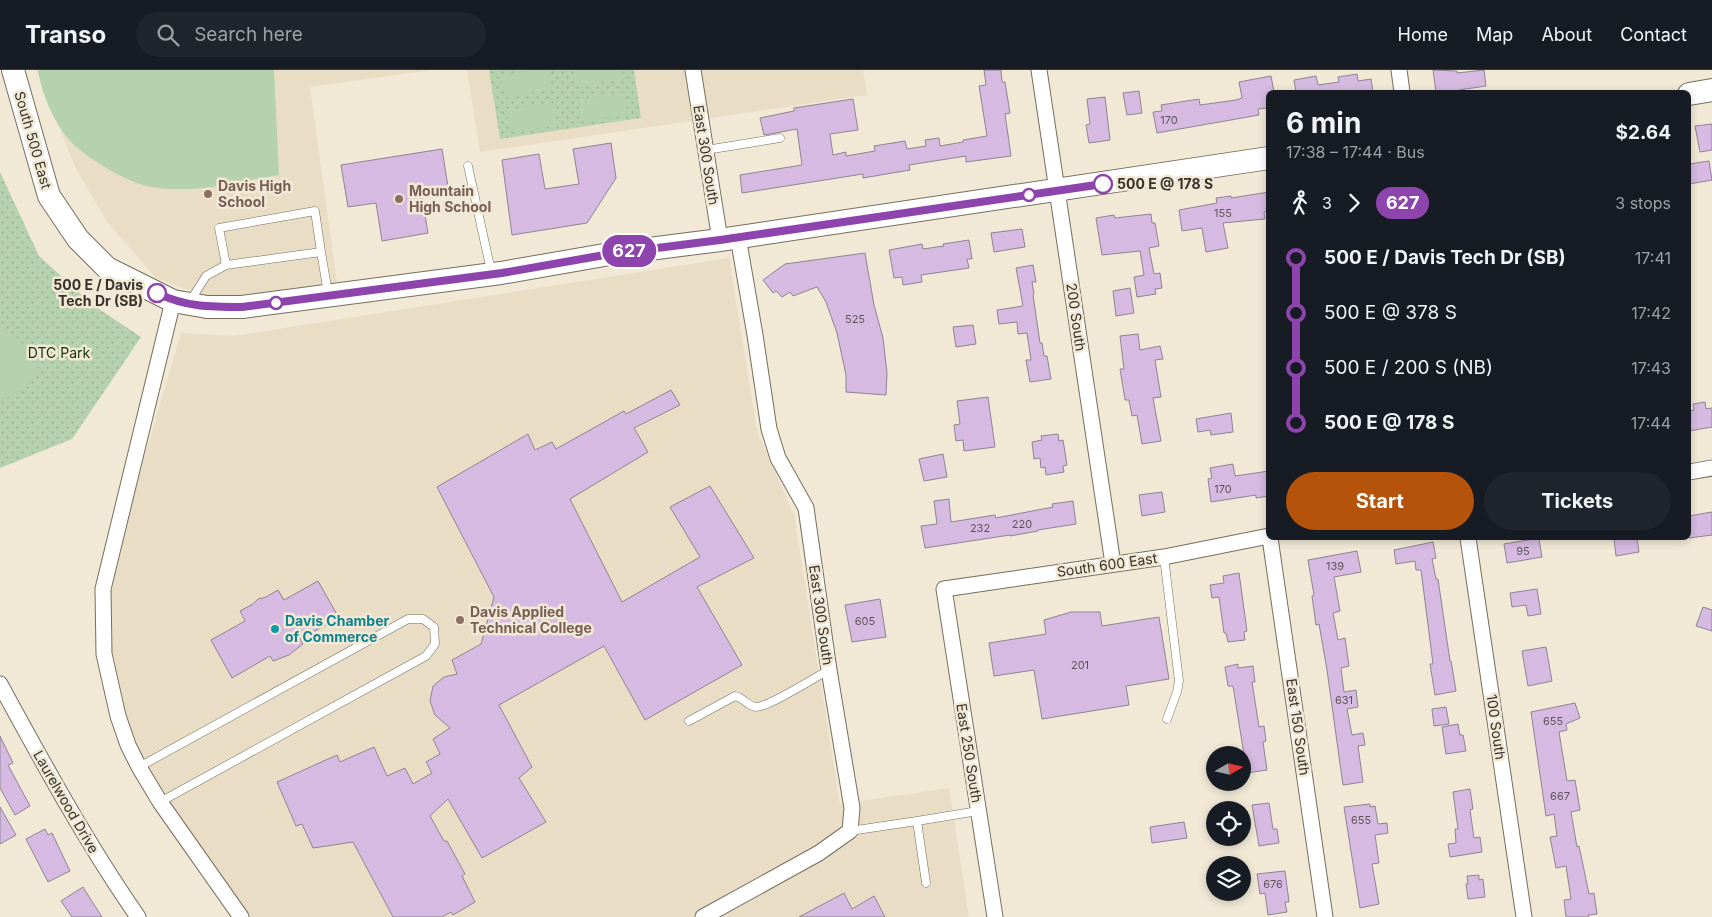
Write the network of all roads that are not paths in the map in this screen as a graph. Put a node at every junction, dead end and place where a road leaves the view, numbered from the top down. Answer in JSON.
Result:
{"nodes":[{"id":1,"x":12,"y":70,"type":"edge"},
{"id":2,"x":693,"y":70,"type":"edge"},
{"id":3,"x":1039,"y":70,"type":"edge"},
{"id":4,"x":1399,"y":70,"type":"edge"},
{"id":5,"x":1402,"y":90,"type":"edge"},
{"id":6,"x":1712,"y":90,"type":"edge"},
{"id":7,"x":1691,"y":94,"type":"edge"},
{"id":8,"x":780,"y":138,"type":"dead end"},
{"id":9,"x":706,"y":150,"type":"junction"},
{"id":10,"x":1266,"y":158,"type":"edge"},
{"id":11,"x":468,"y":166,"type":"dead end"},
{"id":12,"x":1057,"y":191,"type":"junction"},
{"id":13,"x":729,"y":238,"type":"junction"},
{"id":14,"x":321,"y":252,"type":"junction"},
{"id":15,"x":226,"y":266,"type":"junction"},
{"id":16,"x":492,"y":274,"type":"junction"},
{"id":17,"x":328,"y":296,"type":"junction"},
{"id":18,"x":181,"y":303,"type":"junction"},
{"id":19,"x":1712,"y":468,"type":"edge"},
{"id":20,"x":1691,"y":472,"type":"edge"},
{"id":21,"x":1266,"y":537,"type":"edge"},
{"id":22,"x":1270,"y":540,"type":"edge"},
{"id":23,"x":1468,"y":540,"type":"edge"},
{"id":24,"x":1164,"y":557,"type":"junction"},
{"id":25,"x":1113,"y":564,"type":"junction"},
{"id":26,"x":944,"y":589,"type":"joint"},
{"id":27,"x":829,"y":670,"type":"junction"},
{"id":28,"x":0,"y":684,"type":"edge"},
{"id":29,"x":1167,"y":718,"type":"dead end"},
{"id":30,"x":689,"y":721,"type":"dead end"},
{"id":31,"x":139,"y":767,"type":"junction"},
{"id":32,"x":160,"y":802,"type":"junction"},
{"id":33,"x":978,"y":811,"type":"junction"},
{"id":34,"x":917,"y":821,"type":"junction"},
{"id":35,"x":850,"y":831,"type":"junction"},
{"id":36,"x":926,"y":883,"type":"dead end"},
{"id":37,"x":138,"y":917,"type":"edge"},
{"id":38,"x":240,"y":917,"type":"edge"},
{"id":39,"x":703,"y":917,"type":"edge"},
{"id":40,"x":995,"y":917,"type":"edge"},
{"id":41,"x":1325,"y":917,"type":"edge"},
{"id":42,"x":1524,"y":917,"type":"edge"}],
"edges":[{"from":1,"to":18,"type":"street","name":"South 500 East"},
{"from":2,"to":9,"type":"street","name":"East 300 South"},
{"from":3,"to":12,"type":"street","name":"200 South"},
{"from":4,"to":5,"type":"street"},
{"from":6,"to":7,"type":"street"},
{"from":8,"to":9,"type":"lane"},
{"from":9,"to":13,"type":"street","name":"East 300 South"},
{"from":10,"to":12,"type":"street","name":"South 500 East"},
{"from":11,"to":16,"type":"lane"},
{"from":12,"to":13,"type":"street","name":"South 500 East"},
{"from":12,"to":25,"type":"street","name":"200 South"},
{"from":13,"to":16,"type":"street","name":"South 500 East"},
{"from":13,"to":27,"type":"street","name":"East 300 South"},
{"from":14,"to":15,"type":"lane"},
{"from":14,"to":15,"type":"lane"},
{"from":14,"to":17,"type":"lane"},
{"from":15,"to":18,"type":"lane"},
{"from":16,"to":17,"type":"street","name":"South 500 East"},
{"from":17,"to":18,"type":"street","name":"South 500 East"},
{"from":18,"to":31,"type":"street"},
{"from":19,"to":20,"type":"street"},
{"from":21,"to":24,"type":"street","name":"South 600 East"},
{"from":22,"to":41,"type":"street","name":"East 150 South"},
{"from":23,"to":42,"type":"street","name":"100 South"},
{"from":24,"to":25,"type":"street","name":"South 600 East"},
{"from":24,"to":29,"type":"lane"},
{"from":25,"to":26,"type":"street","name":"South 600 East"},
{"from":26,"to":33,"type":"street","name":"East 250 South"},
{"from":27,"to":30,"type":"lane"},
{"from":27,"to":35,"type":"street","name":"East 300 South"},
{"from":28,"to":37,"type":"street","name":"Laurelwood Drive"},
{"from":31,"to":32,"type":"street"},
{"from":31,"to":32,"type":"lane"},
{"from":32,"to":38,"type":"street"},
{"from":33,"to":34,"type":"lane"},
{"from":33,"to":40,"type":"street","name":"East 250 South"},
{"from":34,"to":35,"type":"lane"},
{"from":34,"to":36,"type":"lane"},
{"from":35,"to":39,"type":"street"}]}
